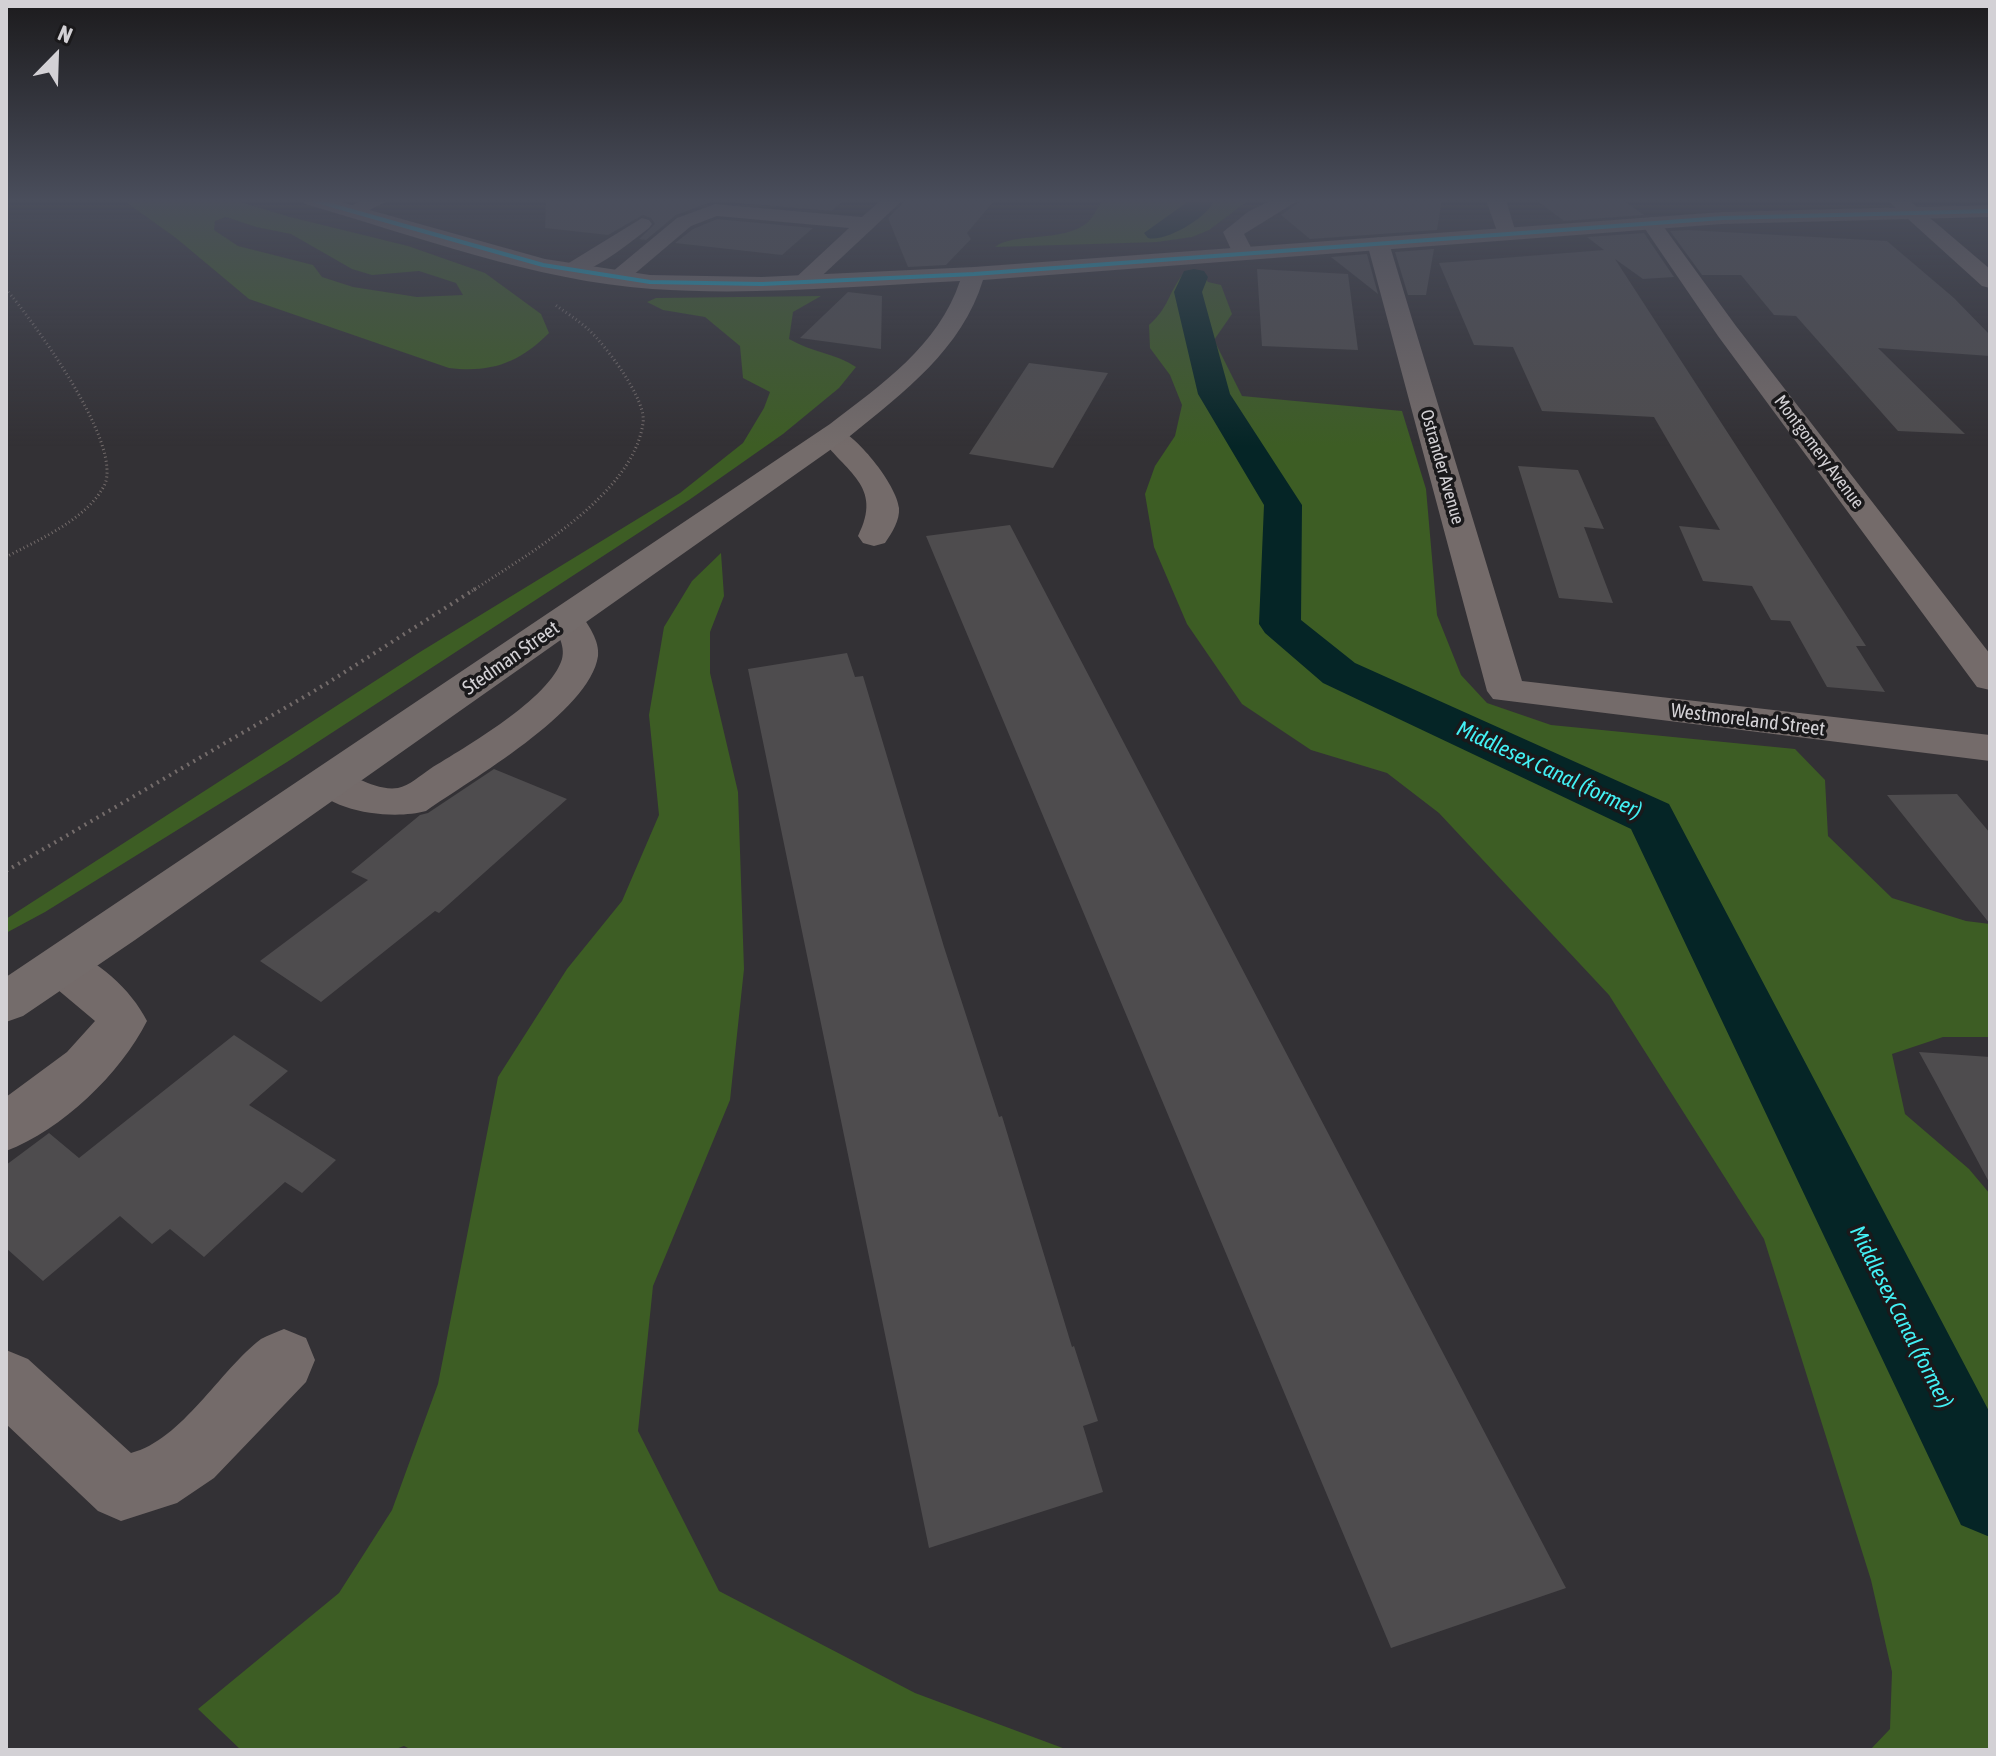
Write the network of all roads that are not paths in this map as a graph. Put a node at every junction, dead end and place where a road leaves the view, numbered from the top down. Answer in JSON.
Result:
{"nodes":[{"id":1,"x":650,"y":282,"type":"edge"},
{"id":2,"x":802,"y":282,"type":"edge"},
{"id":3,"x":972,"y":282,"type":"edge"},
{"id":4,"x":1389,"y":282,"type":"edge"},
{"id":5,"x":1693,"y":282,"type":"edge"},
{"id":6,"x":833,"y":435,"type":"junction"},
{"id":7,"x":874,"y":536,"type":"dead end"},
{"id":8,"x":567,"y":619,"type":"junction"},
{"id":9,"x":1990,"y":679,"type":"edge"},
{"id":10,"x":1506,"y":691,"type":"joint"},
{"id":11,"x":1990,"y":748,"type":"edge"},
{"id":12,"x":330,"y":782,"type":"junction"},
{"id":13,"x":62,"y":966,"type":"junction"},
{"id":14,"x":6,"y":1002,"type":"edge"},
{"id":15,"x":6,"y":1127,"type":"edge"},
{"id":16,"x":284,"y":1360,"type":"dead end"},
{"id":17,"x":6,"y":1381,"type":"edge"}],
"edges":[{"from":1,"to":2,"type":"main road"},
{"from":3,"to":6,"type":"main road","name":"Stedman Street"},
{"from":4,"to":10,"type":"street","name":"Ostrander Avenue"},
{"from":5,"to":9,"type":"street","name":"Montgomery Avenue"},
{"from":6,"to":7,"type":"street"},
{"from":6,"to":8,"type":"main road","name":"Stedman Street"},
{"from":8,"to":12,"type":"main road","name":"Stedman Street"},
{"from":8,"to":12,"type":"street"},
{"from":10,"to":11,"type":"street","name":"Westmoreland Street"},
{"from":12,"to":13,"type":"main road","name":"Stedman Street"},
{"from":13,"to":14,"type":"main road","name":"Stedman Street"},
{"from":13,"to":15,"type":"street"},
{"from":16,"to":17,"type":"street"}]}
